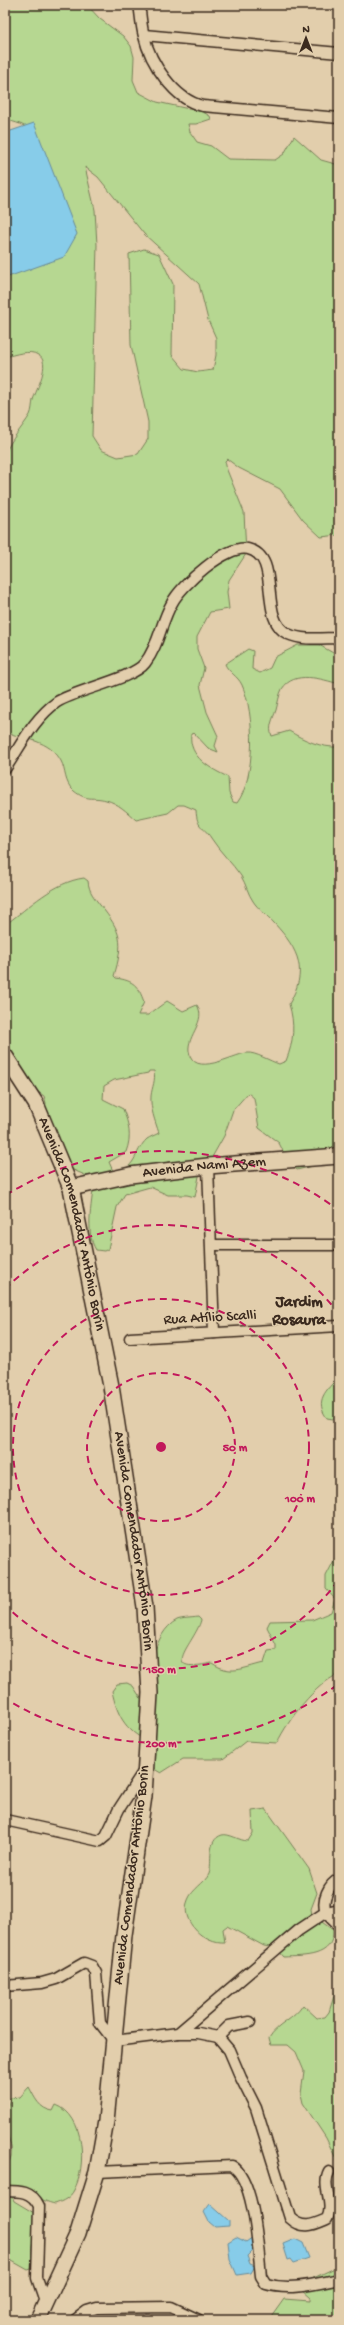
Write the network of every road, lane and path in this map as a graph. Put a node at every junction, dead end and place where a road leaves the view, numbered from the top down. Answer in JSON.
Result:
{"nodes":[{"id":1,"x":139,"y":5,"type":"edge"},
{"id":2,"x":144,"y":35,"type":"junction"},
{"id":3,"x":339,"y":53,"type":"edge"},
{"id":4,"x":339,"y":118,"type":"edge"},
{"id":5,"x":339,"y":638,"type":"edge"},
{"id":6,"x":5,"y":769,"type":"edge"},
{"id":7,"x":5,"y":1056,"type":"edge"},
{"id":8,"x":339,"y":1156,"type":"edge"},
{"id":9,"x":208,"y":1166,"type":"junction"},
{"id":10,"x":71,"y":1188,"type":"junction"},
{"id":11,"x":338,"y":1244,"type":"edge"},
{"id":12,"x":212,"y":1245,"type":"junction"},
{"id":13,"x":339,"y":1326,"type":"edge"},
{"id":14,"x":214,"y":1332,"type":"junction"},
{"id":15,"x":130,"y":1338,"type":"dead end"},
{"id":16,"x":146,"y":1768,"type":"junction"},
{"id":17,"x":5,"y":1820,"type":"edge"},
{"id":18,"x":339,"y":1879,"type":"edge"},
{"id":19,"x":339,"y":1909,"type":"edge"},
{"id":20,"x":326,"y":1912,"type":"junction"},
{"id":21,"x":339,"y":1926,"type":"edge"},
{"id":22,"x":5,"y":1986,"type":"edge"},
{"id":23,"x":250,"y":2022,"type":"dead end"},
{"id":24,"x":178,"y":2032,"type":"junction"},
{"id":25,"x":218,"y":2037,"type":"junction"},
{"id":26,"x":114,"y":2041,"type":"junction"},
{"id":27,"x":97,"y":2172,"type":"junction"},
{"id":28,"x":329,"y":2172,"type":"dead end"},
{"id":29,"x":5,"y":2191,"type":"edge"},
{"id":30,"x":339,"y":2280,"type":"edge"},
{"id":31,"x":46,"y":2304,"type":"junction"},
{"id":32,"x":38,"y":2320,"type":"edge"},
{"id":33,"x":75,"y":2320,"type":"edge"},
{"id":34,"x":199,"y":2320,"type":"edge"}],
"edges":[{"from":1,"to":2,"type":"street"},
{"from":2,"to":3,"type":"street"},
{"from":2,"to":4,"type":"street"},
{"from":5,"to":6,"type":"street"},
{"from":7,"to":10,"type":"main road","name":"Avenida Comendador Antônio Borin"},
{"from":8,"to":9,"type":"main road","name":"Avenida Nami Azem"},
{"from":9,"to":10,"type":"main road","name":"Avenida Nami Azem"},
{"from":9,"to":12,"type":"street"},
{"from":10,"to":16,"type":"main road","name":"Avenida Comendador Antônio Borin"},
{"from":11,"to":12,"type":"street"},
{"from":12,"to":14,"type":"street"},
{"from":13,"to":14,"type":"street","name":"Rua Atílio Scalli"},
{"from":14,"to":15,"type":"street","name":"Rua Atílio Scalli"},
{"from":16,"to":17,"type":"street"},
{"from":16,"to":26,"type":"main road","name":"Avenida Comendador Antônio Borin"},
{"from":18,"to":20,"type":"street"},
{"from":19,"to":20,"type":"street"},
{"from":20,"to":21,"type":"street"},
{"from":20,"to":24,"type":"street"},
{"from":22,"to":26,"type":"street"},
{"from":23,"to":25,"type":"street"},
{"from":24,"to":25,"type":"street"},
{"from":24,"to":26,"type":"street"},
{"from":25,"to":28,"type":"street"},
{"from":26,"to":27,"type":"main road","name":"Avenida Comendador Antônio Borin"},
{"from":27,"to":30,"type":"street"},
{"from":27,"to":31,"type":"main road","name":"Avenida Comendador Antônio Borin"},
{"from":29,"to":31,"type":"street"},
{"from":31,"to":32,"type":"main road","name":"Avenida Comendador Antônio Borin"},
{"from":33,"to":34,"type":"street"}]}
